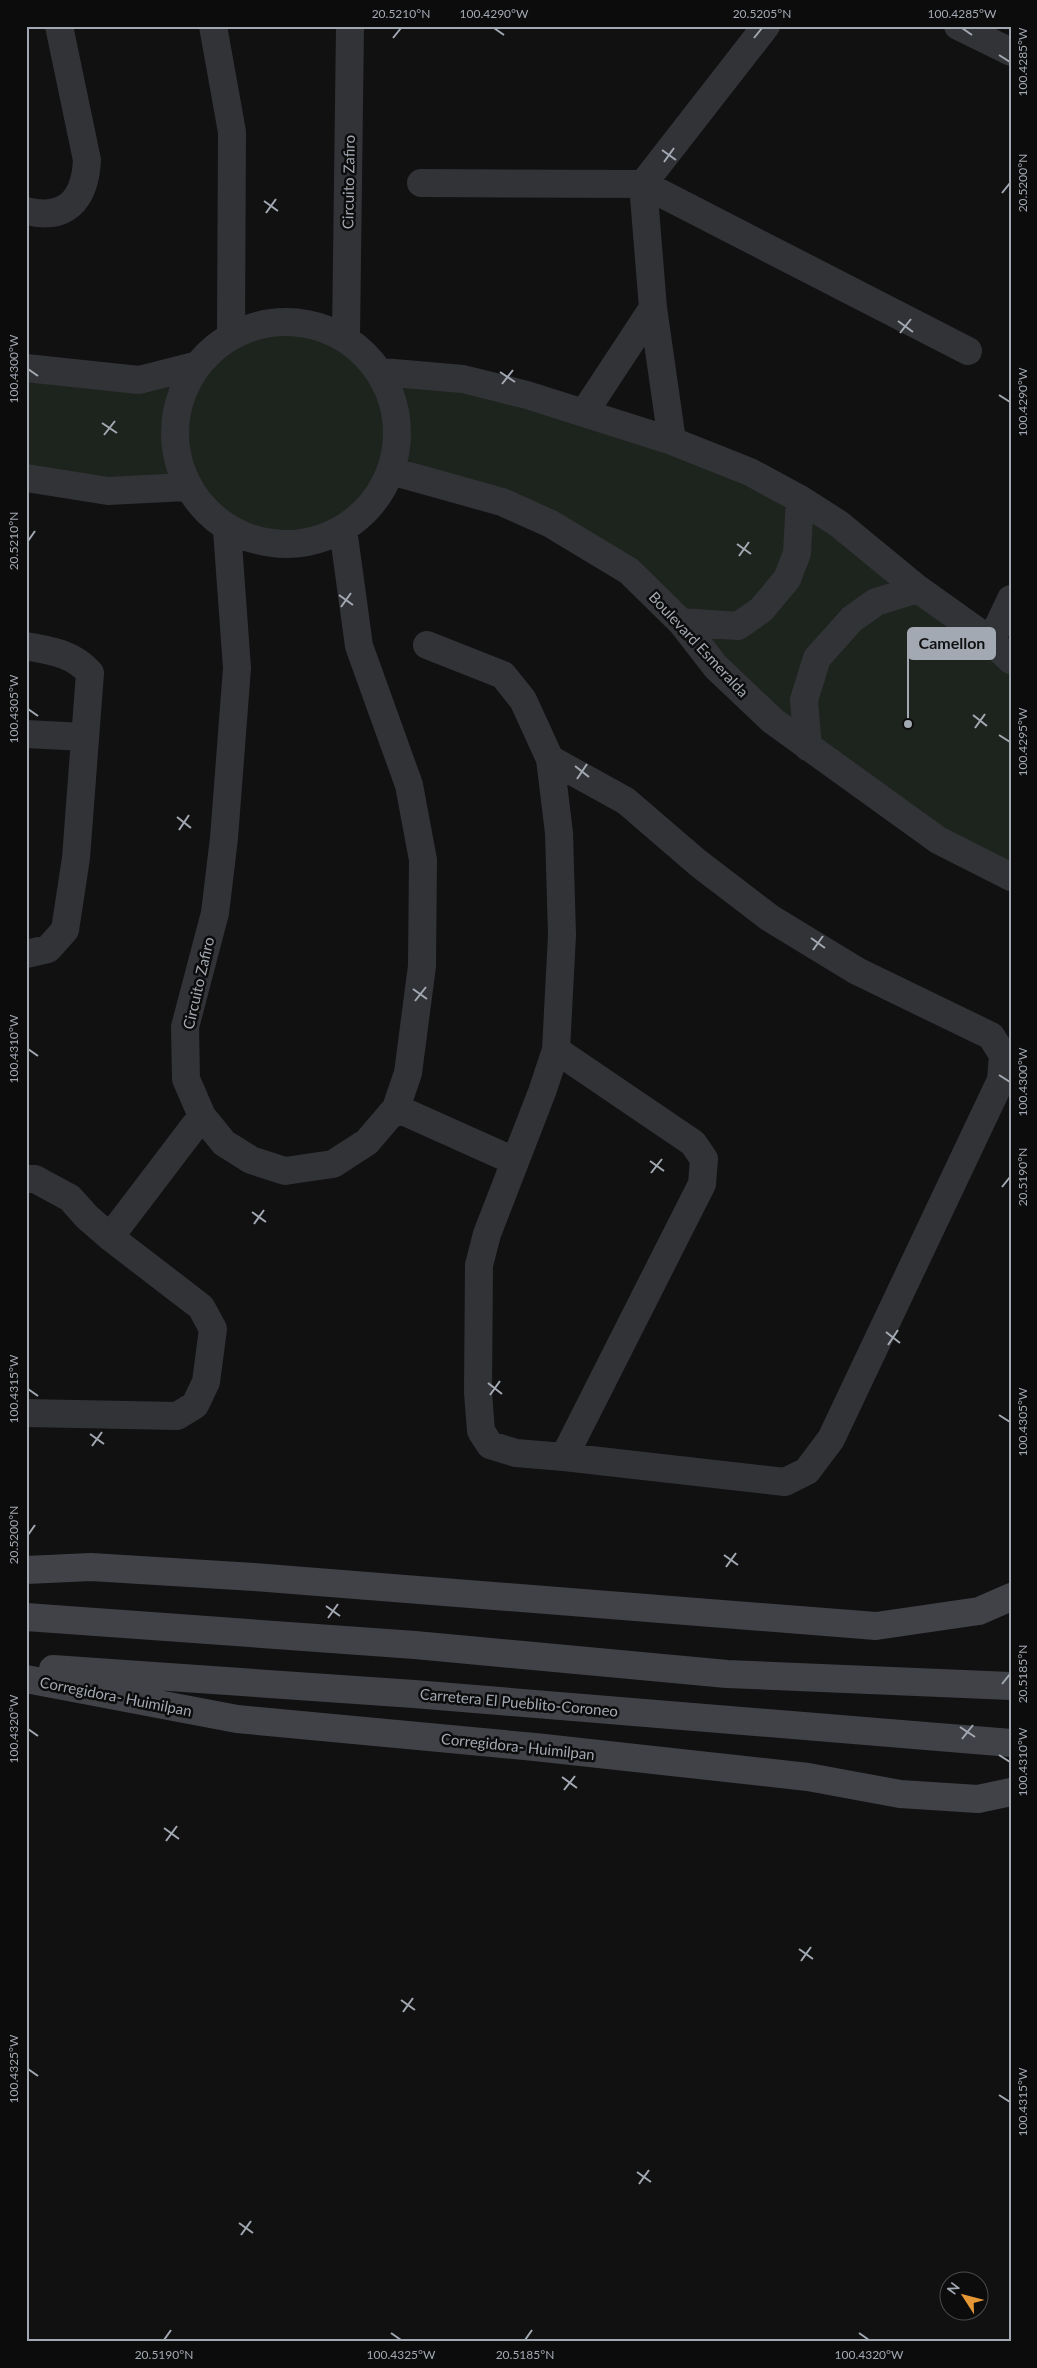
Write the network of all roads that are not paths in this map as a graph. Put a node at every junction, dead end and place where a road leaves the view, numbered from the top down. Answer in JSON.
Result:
{"nodes":[{"id":1,"x":59,"y":26,"type":"edge"},
{"id":2,"x":213,"y":26,"type":"edge"},
{"id":3,"x":350,"y":26,"type":"edge"},
{"id":4,"x":766,"y":26,"type":"edge"},
{"id":5,"x":958,"y":26,"type":"edge"},
{"id":6,"x":1011,"y":52,"type":"edge"},
{"id":7,"x":421,"y":183,"type":"dead end"},
{"id":8,"x":643,"y":184,"type":"junction"},
{"id":9,"x":26,"y":212,"type":"edge"},
{"id":10,"x":653,"y":308,"type":"junction"},
{"id":11,"x":231,"y":334,"type":"junction"},
{"id":12,"x":346,"y":337,"type":"junction"},
{"id":13,"x":968,"y":352,"type":"dead end"},
{"id":14,"x":194,"y":366,"type":"junction"},
{"id":15,"x":26,"y":368,"type":"edge"},
{"id":16,"x":382,"y":372,"type":"junction"},
{"id":17,"x":584,"y":413,"type":"junction"},
{"id":18,"x":672,"y":441,"type":"junction"},
{"id":19,"x":391,"y":471,"type":"junction"},
{"id":20,"x":26,"y":478,"type":"edge"},
{"id":21,"x":186,"y":487,"type":"junction"},
{"id":22,"x":800,"y":499,"type":"junction"},
{"id":23,"x":343,"y":529,"type":"junction"},
{"id":24,"x":226,"y":530,"type":"junction"},
{"id":25,"x":918,"y":589,"type":"junction"},
{"id":26,"x":1011,"y":599,"type":"edge"},
{"id":27,"x":681,"y":622,"type":"junction"},
{"id":28,"x":991,"y":640,"type":"junction"},
{"id":29,"x":427,"y":645,"type":"dead end"},
{"id":30,"x":26,"y":646,"type":"edge"},
{"id":31,"x":1011,"y":660,"type":"edge"},
{"id":32,"x":26,"y":734,"type":"edge"},
{"id":33,"x":85,"y":737,"type":"junction"},
{"id":34,"x":808,"y":747,"type":"junction"},
{"id":35,"x":550,"y":760,"type":"junction"},
{"id":36,"x":1011,"y":877,"type":"edge"},
{"id":37,"x":26,"y":954,"type":"edge"},
{"id":38,"x":556,"y":1050,"type":"junction"},
{"id":39,"x":396,"y":1108,"type":"junction"},
{"id":40,"x":202,"y":1116,"type":"junction"},
{"id":41,"x":514,"y":1162,"type":"junction"},
{"id":42,"x":26,"y":1179,"type":"edge"},
{"id":43,"x":110,"y":1236,"type":"junction"},
{"id":44,"x":26,"y":1413,"type":"edge"},
{"id":45,"x":564,"y":1457,"type":"junction"},
{"id":46,"x":26,"y":1570,"type":"edge"},
{"id":47,"x":1011,"y":1597,"type":"edge"},
{"id":48,"x":26,"y":1617,"type":"edge"},
{"id":49,"x":26,"y":1668,"type":"edge"},
{"id":50,"x":26,"y":1679,"type":"edge"},
{"id":51,"x":1011,"y":1686,"type":"edge"},
{"id":52,"x":1011,"y":1743,"type":"edge"},
{"id":53,"x":1011,"y":1792,"type":"edge"}],
"edges":[{"from":1,"to":9,"type":"street"},
{"from":2,"to":11,"type":"street"},
{"from":3,"to":12,"type":"street","name":"Circuito Zafiro"},
{"from":4,"to":8,"type":"street"},
{"from":5,"to":6,"type":"street"},
{"from":7,"to":8,"type":"street"},
{"from":8,"to":10,"type":"street"},
{"from":8,"to":13,"type":"street"},
{"from":10,"to":17,"type":"street"},
{"from":10,"to":18,"type":"street"},
{"from":11,"to":12,"type":"street"},
{"from":11,"to":14,"type":"street"},
{"from":12,"to":16,"type":"street"},
{"from":14,"to":15,"type":"street"},
{"from":14,"to":21,"type":"street"},
{"from":16,"to":17,"type":"street"},
{"from":16,"to":19,"type":"street"},
{"from":17,"to":18,"type":"street"},
{"from":18,"to":22,"type":"street"},
{"from":19,"to":23,"type":"street"},
{"from":19,"to":27,"type":"street","name":"Boulevard Esmeralda"},
{"from":20,"to":21,"type":"street"},
{"from":21,"to":24,"type":"street"},
{"from":22,"to":25,"type":"street"},
{"from":22,"to":27,"type":"street"},
{"from":23,"to":24,"type":"street"},
{"from":23,"to":39,"type":"street","name":"Circuito Zafiro"},
{"from":24,"to":40,"type":"street","name":"Circuito Zafiro"},
{"from":25,"to":28,"type":"street"},
{"from":25,"to":34,"type":"street"},
{"from":26,"to":28,"type":"street"},
{"from":27,"to":34,"type":"street","name":"Boulevard Esmeralda"},
{"from":28,"to":31,"type":"street"},
{"from":29,"to":35,"type":"street"},
{"from":30,"to":33,"type":"street"},
{"from":32,"to":33,"type":"street"},
{"from":33,"to":37,"type":"street"},
{"from":34,"to":36,"type":"street","name":"Boulevard Esmeralda"},
{"from":35,"to":38,"type":"street"},
{"from":35,"to":45,"type":"street"},
{"from":38,"to":41,"type":"street"},
{"from":38,"to":45,"type":"street"},
{"from":39,"to":40,"type":"street","name":"Circuito Zafiro"},
{"from":39,"to":41,"type":"street"},
{"from":40,"to":43,"type":"street"},
{"from":41,"to":45,"type":"street"},
{"from":42,"to":43,"type":"street"},
{"from":43,"to":44,"type":"street"},
{"from":46,"to":47,"type":"main road"},
{"from":48,"to":51,"type":"main road"},
{"from":49,"to":52,"type":"main road","name":"Carretera El Pueblito-Coroneo"},
{"from":50,"to":53,"type":"main road","name":"Corregidora- Huimilpan"}]}
